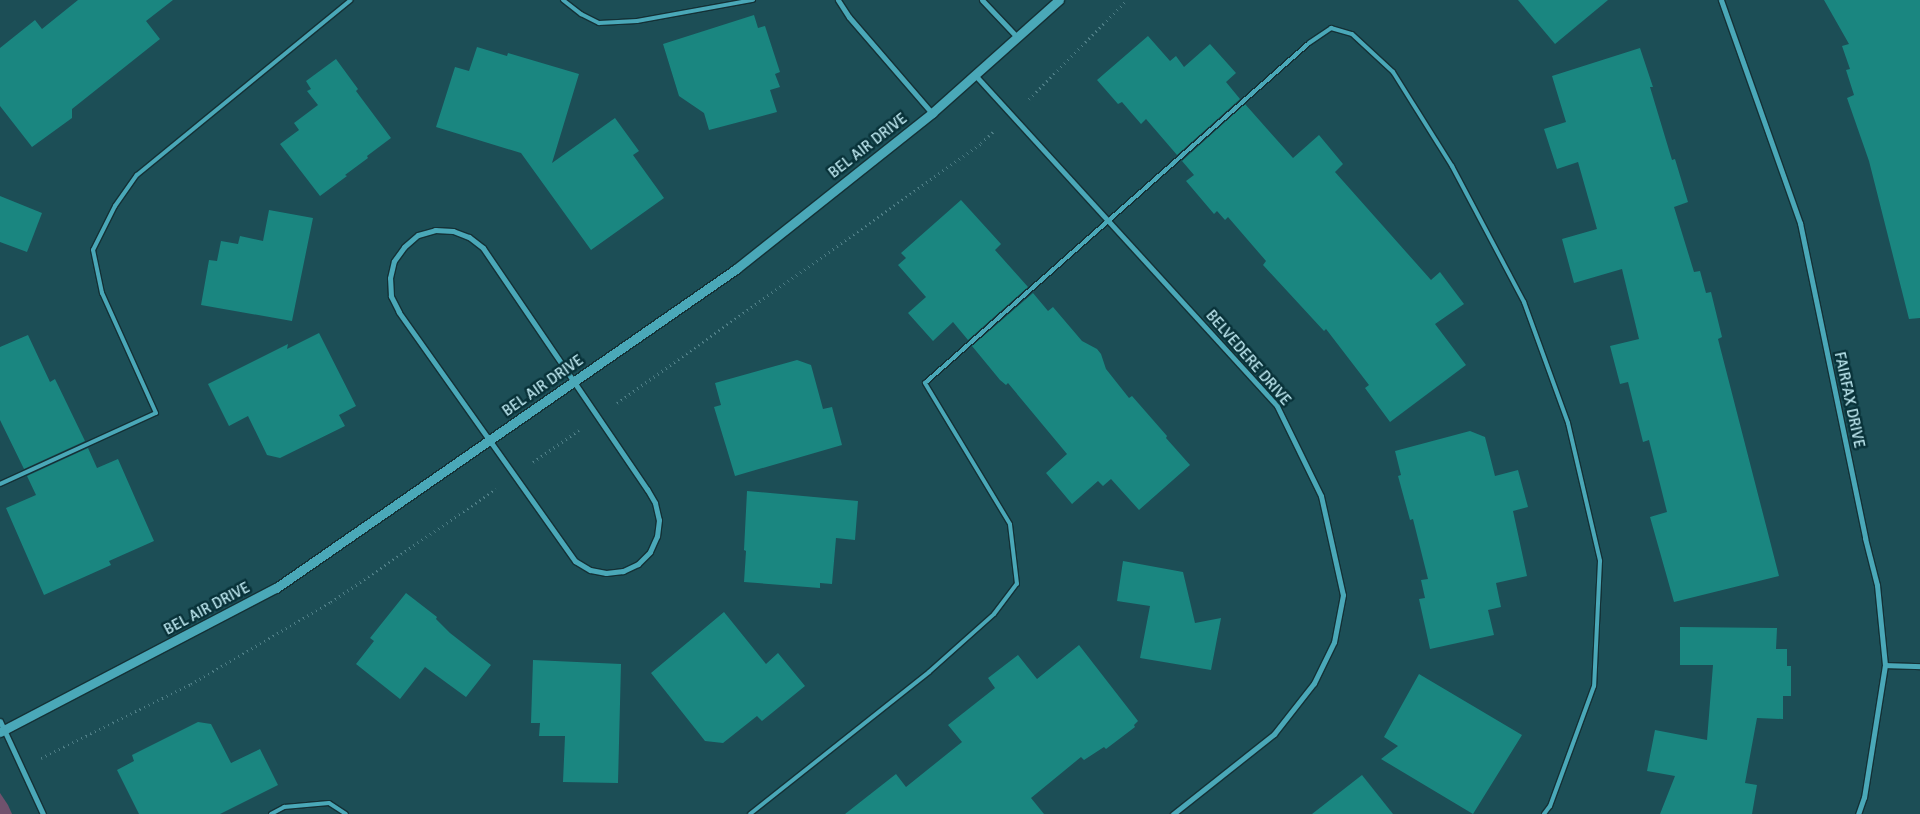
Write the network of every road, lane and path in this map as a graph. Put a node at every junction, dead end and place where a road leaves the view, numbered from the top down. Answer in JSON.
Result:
{"nodes":[{"id":1,"x":350,"y":0,"type":"edge"},
{"id":2,"x":564,"y":0,"type":"edge"},
{"id":3,"x":753,"y":0,"type":"edge"},
{"id":4,"x":838,"y":0,"type":"edge"},
{"id":5,"x":982,"y":0,"type":"edge"},
{"id":6,"x":1059,"y":0,"type":"edge"},
{"id":7,"x":1721,"y":0,"type":"edge"},
{"id":8,"x":1017,"y":37,"type":"junction"},
{"id":9,"x":975,"y":75,"type":"junction"},
{"id":10,"x":932,"y":113,"type":"junction"},
{"id":11,"x":1108,"y":220,"type":"junction"},
{"id":12,"x":574,"y":382,"type":"junction"},
{"id":13,"x":489,"y":440,"type":"junction"},
{"id":14,"x":0,"y":484,"type":"edge"},
{"id":15,"x":1885,"y":666,"type":"junction"},
{"id":16,"x":1920,"y":666,"type":"edge"},
{"id":17,"x":1,"y":728,"type":"edge"},
{"id":18,"x":43,"y":814,"type":"edge"},
{"id":19,"x":271,"y":814,"type":"edge"},
{"id":20,"x":346,"y":814,"type":"edge"},
{"id":21,"x":750,"y":814,"type":"edge"},
{"id":22,"x":1173,"y":814,"type":"edge"},
{"id":23,"x":1544,"y":814,"type":"edge"},
{"id":24,"x":1858,"y":814,"type":"edge"}],
"edges":[{"from":1,"to":14,"type":"lane"},
{"from":2,"to":3,"type":"lane"},
{"from":4,"to":10,"type":"street"},
{"from":5,"to":8,"type":"street"},
{"from":6,"to":8,"type":"street","name":"BEL AIR DRIVE"},
{"from":7,"to":15,"type":"street","name":"FAIRFAX DRIVE"},
{"from":8,"to":9,"type":"street","name":"BEL AIR DRIVE"},
{"from":9,"to":10,"type":"street","name":"BEL AIR DRIVE"},
{"from":9,"to":11,"type":"street","name":"BELVEDERE DRIVE"},
{"from":10,"to":12,"type":"street","name":"BEL AIR DRIVE"},
{"from":11,"to":21,"type":"lane"},
{"from":11,"to":22,"type":"street","name":"BELVEDERE DRIVE"},
{"from":11,"to":23,"type":"lane"},
{"from":12,"to":13,"type":"street","name":"BEL AIR DRIVE"},
{"from":12,"to":13,"type":"street"},
{"from":12,"to":13,"type":"street"},
{"from":13,"to":17,"type":"street","name":"BEL AIR DRIVE"},
{"from":15,"to":16,"type":"street"},
{"from":15,"to":24,"type":"street","name":"FAIRFAX DRIVE"},
{"from":17,"to":18,"type":"street"},
{"from":19,"to":20,"type":"lane"}]}
